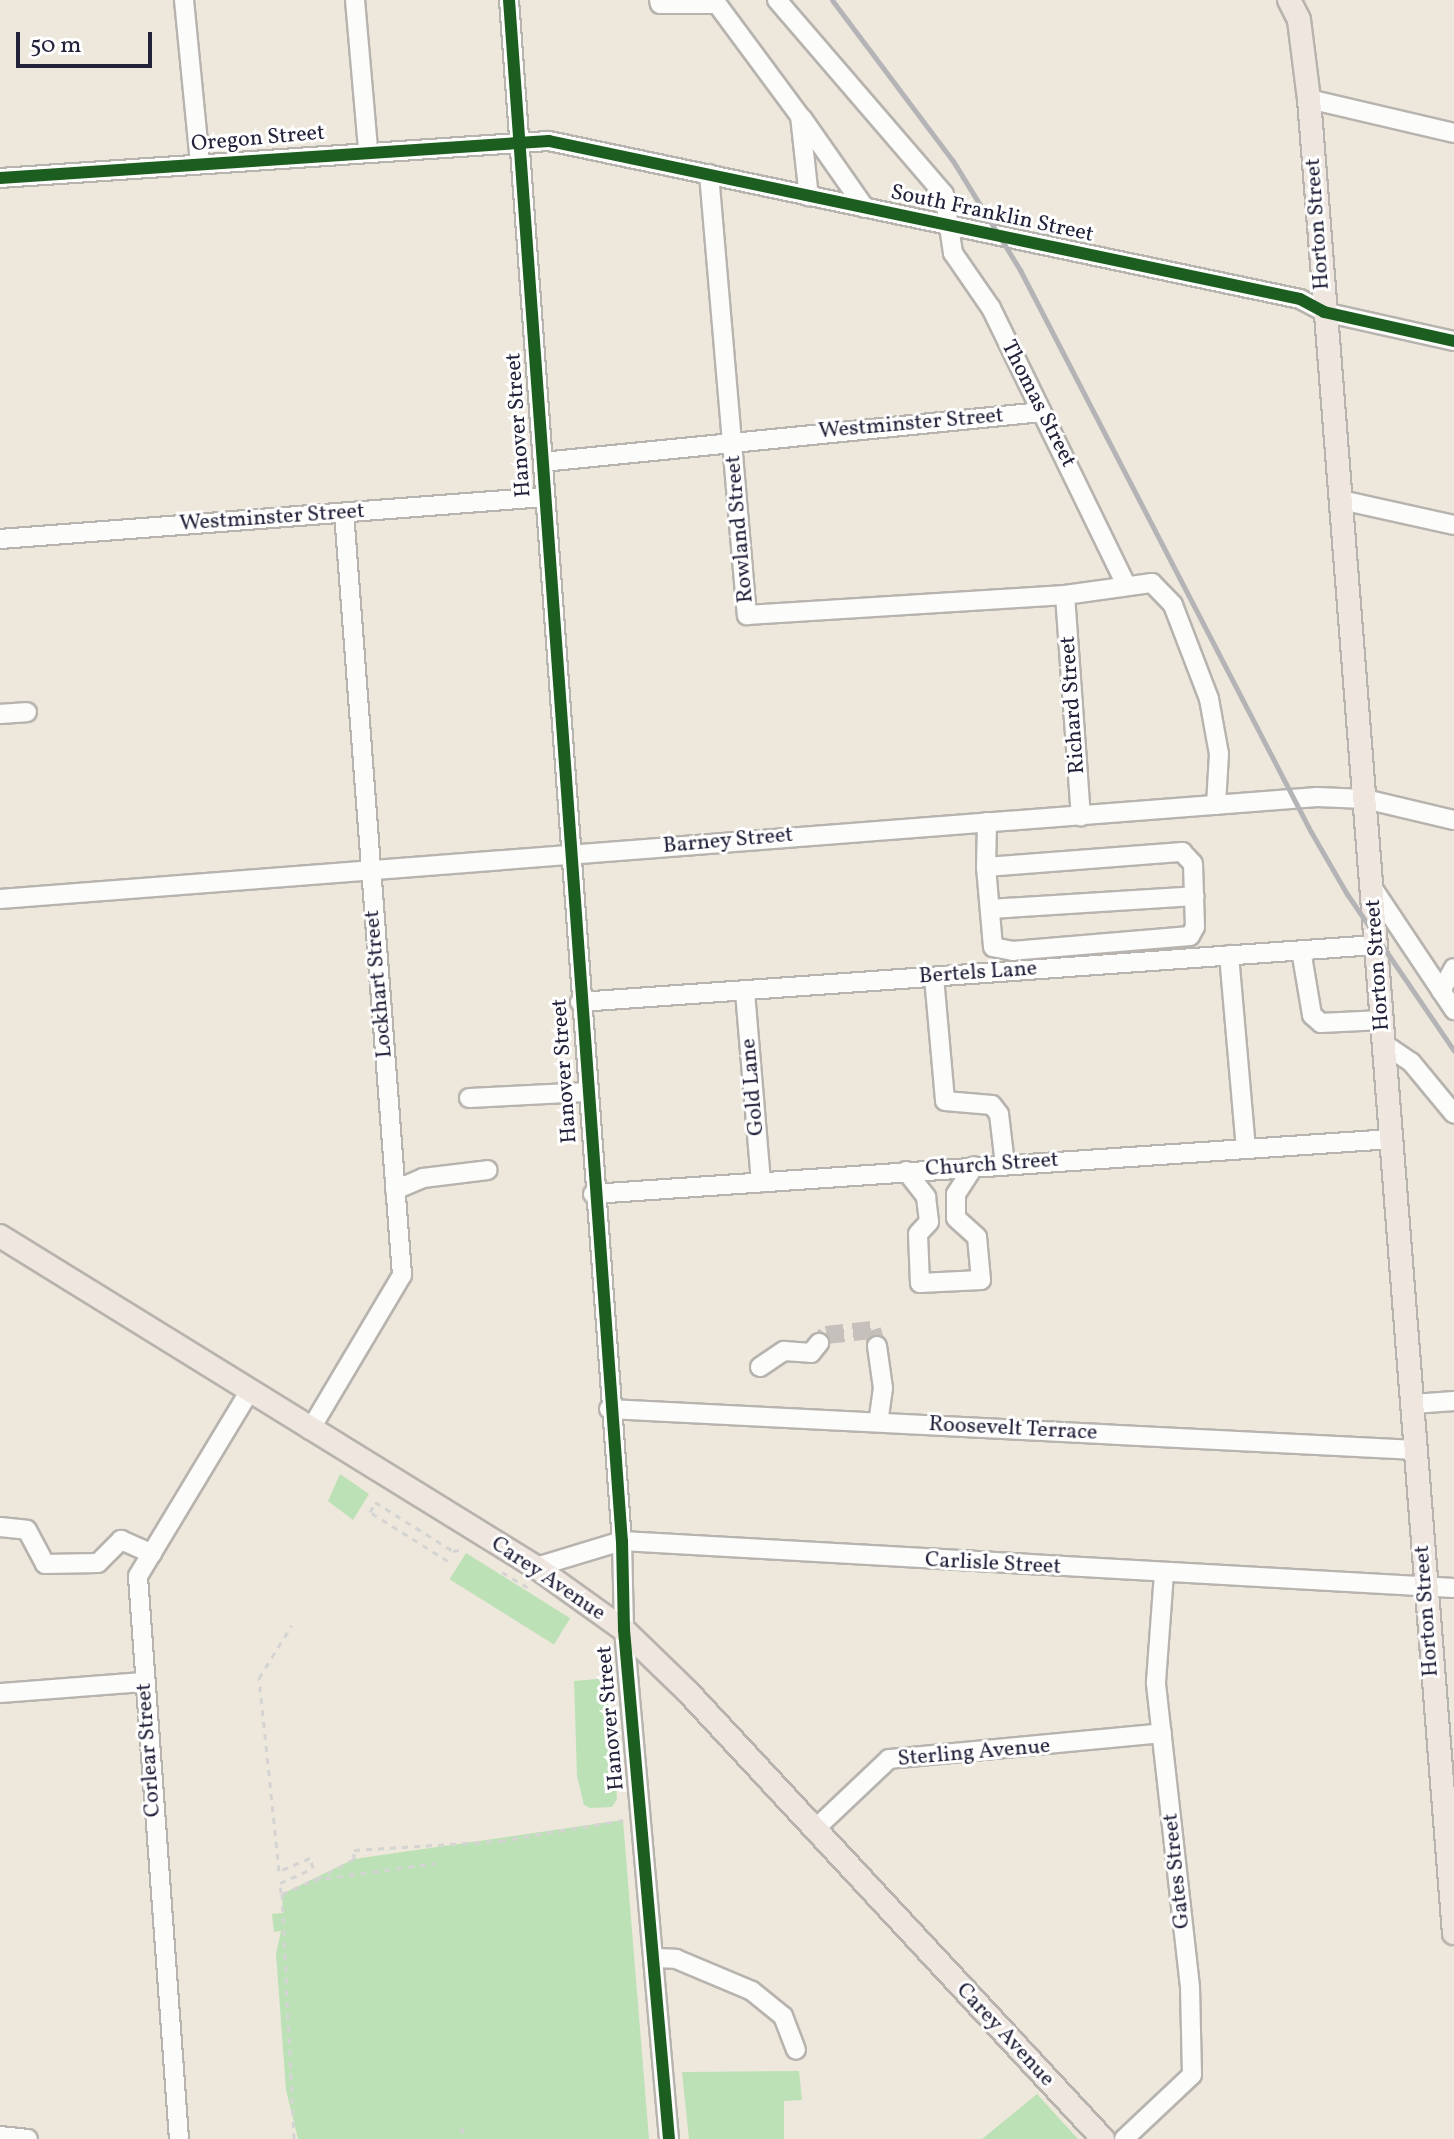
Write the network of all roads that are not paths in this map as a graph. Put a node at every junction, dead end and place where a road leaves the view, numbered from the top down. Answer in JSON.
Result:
{"nodes":[{"id":1,"x":184,"y":0,"type":"edge"},
{"id":2,"x":355,"y":0,"type":"edge"},
{"id":3,"x":509,"y":0,"type":"edge"},
{"id":4,"x":659,"y":0,"type":"edge"},
{"id":5,"x":777,"y":0,"type":"edge"},
{"id":6,"x":1297,"y":7,"type":"edge"},
{"id":7,"x":1309,"y":99,"type":"junction"},
{"id":8,"x":800,"y":116,"type":"junction"},
{"id":9,"x":1454,"y":133,"type":"edge"},
{"id":10,"x":519,"y":142,"type":"junction"},
{"id":11,"x":368,"y":150,"type":"junction"},
{"id":12,"x":200,"y":163,"type":"junction"},
{"id":13,"x":709,"y":174,"type":"junction"},
{"id":14,"x":0,"y":178,"type":"edge"},
{"id":15,"x":809,"y":197,"type":"junction"},
{"id":16,"x":865,"y":208,"type":"junction"},
{"id":17,"x":952,"y":228,"type":"junction"},
{"id":18,"x":1324,"y":312,"type":"junction"},
{"id":19,"x":1454,"y":341,"type":"edge"},
{"id":20,"x":1041,"y":412,"type":"junction"},
{"id":21,"x":733,"y":439,"type":"junction"},
{"id":22,"x":543,"y":462,"type":"junction"},
{"id":23,"x":544,"y":497,"type":"junction"},
{"id":24,"x":1341,"y":500,"type":"junction"},
{"id":25,"x":344,"y":513,"type":"junction"},
{"id":26,"x":1454,"y":525,"type":"edge"},
{"id":27,"x":0,"y":539,"type":"edge"},
{"id":28,"x":1125,"y":583,"type":"junction"},
{"id":29,"x":1065,"y":595,"type":"junction"},
{"id":30,"x":27,"y":712,"type":"dead end"},
{"id":31,"x":0,"y":714,"type":"edge"},
{"id":32,"x":1365,"y":799,"type":"junction"},
{"id":33,"x":1216,"y":805,"type":"junction"},
{"id":34,"x":1081,"y":816,"type":"junction"},
{"id":35,"x":1454,"y":820,"type":"edge"},
{"id":36,"x":980,"y":823,"type":"junction"},
{"id":37,"x":571,"y":853,"type":"junction"},
{"id":38,"x":986,"y":867,"type":"junction"},
{"id":39,"x":370,"y":868,"type":"junction"},
{"id":40,"x":1372,"y":887,"type":"junction"},
{"id":41,"x":1195,"y":896,"type":"junction"},
{"id":42,"x":0,"y":899,"type":"edge"},
{"id":43,"x":990,"y":909,"type":"junction"},
{"id":44,"x":1376,"y":945,"type":"junction"},
{"id":45,"x":1301,"y":950,"type":"junction"},
{"id":46,"x":1229,"y":955,"type":"junction"},
{"id":47,"x":1454,"y":968,"type":"edge"},
{"id":48,"x":934,"y":977,"type":"junction"},
{"id":49,"x":1441,"y":991,"type":"junction"},
{"id":50,"x":745,"y":992,"type":"junction"},
{"id":51,"x":580,"y":1002,"type":"junction"},
{"id":52,"x":1454,"y":1010,"type":"edge"},
{"id":53,"x":1382,"y":1020,"type":"junction"},
{"id":54,"x":1384,"y":1044,"type":"junction"},
{"id":55,"x":586,"y":1092,"type":"junction"},
{"id":56,"x":469,"y":1098,"type":"dead end"},
{"id":57,"x":1454,"y":1114,"type":"edge"},
{"id":58,"x":1392,"y":1139,"type":"junction"},
{"id":59,"x":1246,"y":1148,"type":"junction"},
{"id":60,"x":1005,"y":1164,"type":"junction"},
{"id":61,"x":974,"y":1166,"type":"junction"},
{"id":62,"x":488,"y":1170,"type":"dead end"},
{"id":63,"x":906,"y":1171,"type":"junction"},
{"id":64,"x":761,"y":1182,"type":"junction"},
{"id":65,"x":395,"y":1190,"type":"junction"},
{"id":66,"x":593,"y":1194,"type":"junction"},
{"id":67,"x":0,"y":1236,"type":"edge"},
{"id":68,"x":819,"y":1343,"type":"tunnel mouth"},
{"id":69,"x":877,"y":1346,"type":"dead end"},
{"id":70,"x":760,"y":1367,"type":"dead end"},
{"id":71,"x":249,"y":1392,"type":"junction"},
{"id":72,"x":1454,"y":1401,"type":"edge"},
{"id":73,"x":1413,"y":1404,"type":"junction"},
{"id":74,"x":609,"y":1409,"type":"junction"},
{"id":75,"x":878,"y":1422,"type":"junction"},
{"id":76,"x":310,"y":1430,"type":"junction"},
{"id":77,"x":1416,"y":1450,"type":"junction"},
{"id":78,"x":0,"y":1527,"type":"edge"},
{"id":79,"x":622,"y":1541,"type":"junction"},
{"id":80,"x":152,"y":1554,"type":"junction"},
{"id":81,"x":536,"y":1567,"type":"junction"},
{"id":82,"x":1164,"y":1574,"type":"junction"},
{"id":83,"x":1425,"y":1586,"type":"junction"},
{"id":84,"x":1454,"y":1588,"type":"edge"},
{"id":85,"x":624,"y":1630,"type":"junction"},
{"id":86,"x":144,"y":1682,"type":"junction"},
{"id":87,"x":0,"y":1693,"type":"edge"},
{"id":88,"x":1162,"y":1733,"type":"junction"},
{"id":89,"x":814,"y":1830,"type":"junction"},
{"id":90,"x":1454,"y":1933,"type":"edge"},
{"id":91,"x":653,"y":1958,"type":"junction"},
{"id":92,"x":796,"y":2050,"type":"dead end"},
{"id":93,"x":0,"y":2136,"type":"edge"},
{"id":94,"x":28,"y":2139,"type":"edge"},
{"id":95,"x":179,"y":2139,"type":"edge"},
{"id":96,"x":669,"y":2139,"type":"edge"},
{"id":97,"x":1103,"y":2139,"type":"edge"},
{"id":98,"x":1124,"y":2139,"type":"edge"}],
"edges":[{"from":1,"to":12,"type":"street"},
{"from":2,"to":11,"type":"street"},
{"from":3,"to":10,"type":"street","name":"Hanover Street"},
{"from":4,"to":8,"type":"street"},
{"from":5,"to":17,"type":"street","name":"Thomas Street"},
{"from":6,"to":7,"type":"main road","name":"Horton Street"},
{"from":7,"to":9,"type":"street"},
{"from":7,"to":18,"type":"main road","name":"Horton Street"},
{"from":8,"to":15,"type":"street"},
{"from":8,"to":16,"type":"street"},
{"from":10,"to":11,"type":"street","name":"Oregon Street"},
{"from":10,"to":13,"type":"street","name":"South Franklin Street"},
{"from":10,"to":22,"type":"street","name":"Hanover Street"},
{"from":11,"to":12,"type":"street","name":"Oregon Street"},
{"from":12,"to":14,"type":"street","name":"Oregon Street"},
{"from":13,"to":15,"type":"street","name":"South Franklin Street"},
{"from":13,"to":21,"type":"street","name":"Rowland Street"},
{"from":15,"to":16,"type":"street","name":"South Franklin Street"},
{"from":16,"to":17,"type":"street","name":"South Franklin Street"},
{"from":17,"to":18,"type":"street","name":"South Franklin Street"},
{"from":17,"to":20,"type":"street","name":"Thomas Street"},
{"from":18,"to":19,"type":"street","name":"South Franklin Street"},
{"from":18,"to":24,"type":"main road","name":"Horton Street"},
{"from":20,"to":21,"type":"street","name":"Westminster Street"},
{"from":20,"to":28,"type":"street","name":"Thomas Street"},
{"from":21,"to":22,"type":"street","name":"Westminster Street"},
{"from":21,"to":29,"type":"street","name":"Rowland Street"},
{"from":22,"to":23,"type":"street","name":"Hanover Street"},
{"from":23,"to":25,"type":"street","name":"Westminster Street"},
{"from":23,"to":37,"type":"street","name":"Hanover Street"},
{"from":24,"to":26,"type":"street"},
{"from":24,"to":32,"type":"main road","name":"Horton Street"},
{"from":25,"to":27,"type":"street","name":"Westminster Street"},
{"from":25,"to":39,"type":"street","name":"Lockhart Street"},
{"from":28,"to":29,"type":"street"},
{"from":28,"to":33,"type":"street"},
{"from":29,"to":34,"type":"street","name":"Richard Street"},
{"from":30,"to":31,"type":"street"},
{"from":32,"to":33,"type":"street","name":"Barney Street"},
{"from":32,"to":35,"type":"street","name":"Barney Street"},
{"from":32,"to":40,"type":"main road","name":"Horton Street"},
{"from":33,"to":34,"type":"street","name":"Barney Street"},
{"from":34,"to":36,"type":"street","name":"Barney Street"},
{"from":36,"to":37,"type":"street","name":"Barney Street"},
{"from":36,"to":38,"type":"street"},
{"from":37,"to":39,"type":"street","name":"Barney Street"},
{"from":37,"to":51,"type":"street","name":"Hanover Street"},
{"from":38,"to":41,"type":"street"},
{"from":38,"to":43,"type":"street"},
{"from":39,"to":42,"type":"street","name":"Barney Street"},
{"from":39,"to":65,"type":"street","name":"Lockhart Street"},
{"from":40,"to":44,"type":"main road","name":"Horton Street"},
{"from":40,"to":49,"type":"street"},
{"from":41,"to":43,"type":"street"},
{"from":41,"to":43,"type":"street"},
{"from":44,"to":45,"type":"street","name":"Bertels Lane"},
{"from":44,"to":53,"type":"main road","name":"Horton Street"},
{"from":45,"to":46,"type":"street","name":"Bertels Lane"},
{"from":45,"to":53,"type":"street"},
{"from":46,"to":48,"type":"street","name":"Bertels Lane"},
{"from":46,"to":59,"type":"street"},
{"from":47,"to":49,"type":"street"},
{"from":48,"to":50,"type":"street","name":"Bertels Lane"},
{"from":48,"to":60,"type":"street"},
{"from":49,"to":52,"type":"street"},
{"from":50,"to":51,"type":"street","name":"Bertels Lane"},
{"from":50,"to":64,"type":"street","name":"Gold Lane"},
{"from":51,"to":55,"type":"street","name":"Hanover Street"},
{"from":53,"to":54,"type":"main road","name":"Horton Street"},
{"from":54,"to":57,"type":"street"},
{"from":54,"to":58,"type":"main road","name":"Horton Street"},
{"from":55,"to":56,"type":"street"},
{"from":55,"to":66,"type":"street","name":"Hanover Street"},
{"from":58,"to":59,"type":"street","name":"Church Street"},
{"from":58,"to":73,"type":"main road","name":"Horton Street"},
{"from":59,"to":60,"type":"street","name":"Church Street"},
{"from":60,"to":61,"type":"street","name":"Church Street"},
{"from":61,"to":63,"type":"street","name":"Church Street"},
{"from":61,"to":63,"type":"street"},
{"from":62,"to":65,"type":"street"},
{"from":63,"to":64,"type":"street","name":"Church Street"},
{"from":64,"to":66,"type":"street","name":"Church Street"},
{"from":65,"to":76,"type":"street","name":"Lockhart Street"},
{"from":66,"to":74,"type":"street","name":"Hanover Street"},
{"from":67,"to":71,"type":"main road","name":"Carey Avenue"},
{"from":68,"to":70,"type":"street"},
{"from":69,"to":75,"type":"street"},
{"from":71,"to":76,"type":"main road","name":"Carey Avenue"},
{"from":71,"to":80,"type":"street","name":"Corlear Street"},
{"from":72,"to":73,"type":"street"},
{"from":73,"to":77,"type":"main road","name":"Horton Street"},
{"from":74,"to":75,"type":"street","name":"Roosevelt Terrace"},
{"from":74,"to":79,"type":"street","name":"Hanover Street"},
{"from":75,"to":77,"type":"street","name":"Roosevelt Terrace"},
{"from":76,"to":81,"type":"main road","name":"Carey Avenue"},
{"from":77,"to":83,"type":"main road","name":"Horton Street"},
{"from":78,"to":80,"type":"street"},
{"from":79,"to":81,"type":"street","name":"Carlisle Street"},
{"from":79,"to":82,"type":"street","name":"Carlisle Street"},
{"from":79,"to":85,"type":"street","name":"Hanover Street"},
{"from":80,"to":86,"type":"street","name":"Corlear Street"},
{"from":81,"to":85,"type":"main road","name":"Carey Avenue"},
{"from":82,"to":83,"type":"street","name":"Carlisle Street"},
{"from":82,"to":88,"type":"street","name":"Gates Street"},
{"from":83,"to":84,"type":"street","name":"Carlisle Street"},
{"from":83,"to":90,"type":"main road","name":"Horton Street"},
{"from":85,"to":89,"type":"main road","name":"Carey Avenue"},
{"from":85,"to":91,"type":"street","name":"Hanover Street"},
{"from":86,"to":87,"type":"street"},
{"from":86,"to":95,"type":"street","name":"Corlear Street"},
{"from":88,"to":89,"type":"street","name":"Sterling Avenue"},
{"from":88,"to":98,"type":"street","name":"Gates Street"},
{"from":89,"to":97,"type":"main road","name":"Carey Avenue"},
{"from":91,"to":92,"type":"street"},
{"from":91,"to":96,"type":"street","name":"Hanover Street"},
{"from":93,"to":94,"type":"street"}]}
